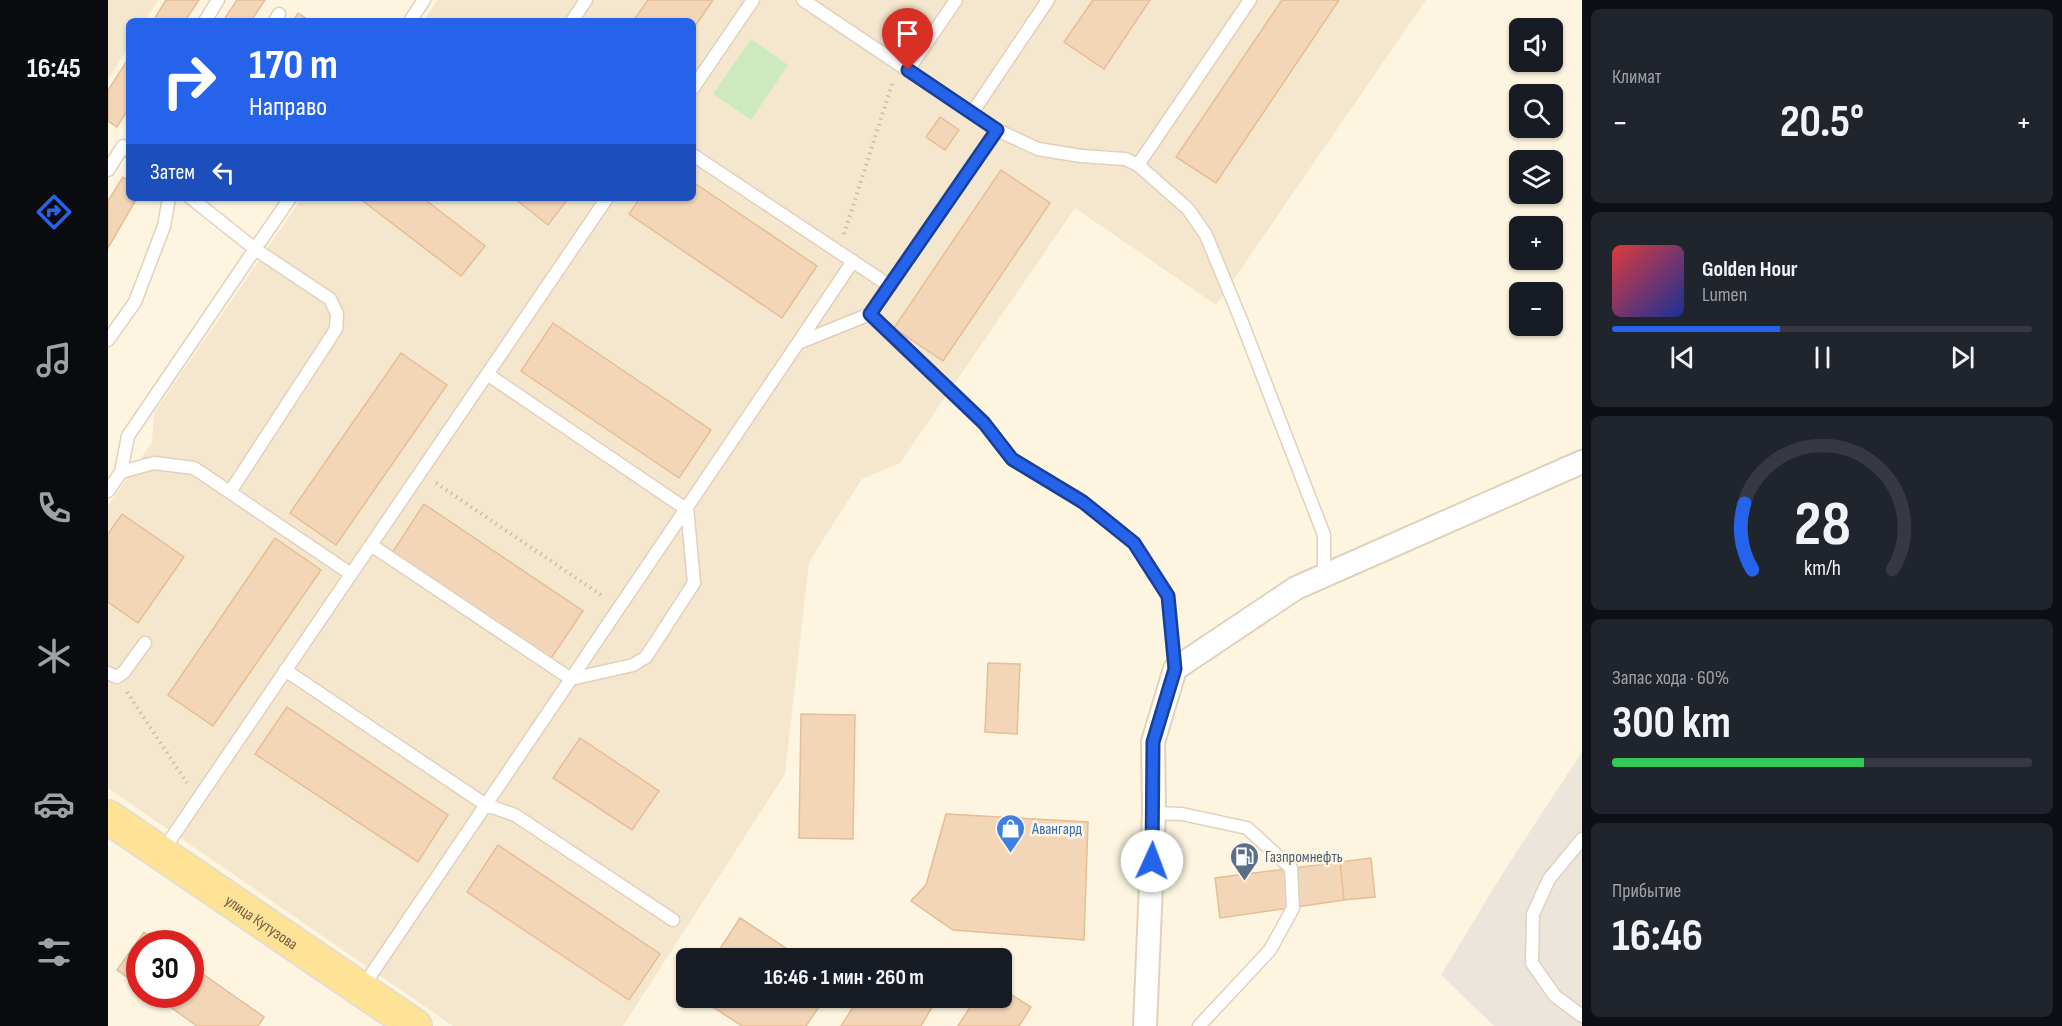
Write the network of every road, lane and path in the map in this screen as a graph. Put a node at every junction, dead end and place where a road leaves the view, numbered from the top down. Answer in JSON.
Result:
{"nodes":[{"id":1,"x":218,"y":0,"type":"edge"},
{"id":2,"x":424,"y":0,"type":"edge"},
{"id":3,"x":586,"y":0,"type":"edge"},
{"id":4,"x":753,"y":0,"type":"edge"},
{"id":5,"x":803,"y":0,"type":"edge"},
{"id":6,"x":956,"y":0,"type":"edge"},
{"id":7,"x":1048,"y":0,"type":"edge"},
{"id":8,"x":1250,"y":0,"type":"edge"},
{"id":9,"x":207,"y":18,"type":"edge"},
{"id":10,"x":412,"y":18,"type":"edge"},
{"id":11,"x":574,"y":18,"type":"edge"},
{"id":12,"x":903,"y":67,"type":"junction"},
{"id":13,"x":696,"y":84,"type":"edge"},
{"id":14,"x":972,"y":113,"type":"junction"},
{"id":15,"x":997,"y":130,"type":"junction"},
{"id":16,"x":126,"y":145,"type":"edge"},
{"id":17,"x":696,"y":157,"type":"edge"},
{"id":18,"x":1138,"y":165,"type":"junction"},
{"id":19,"x":108,"y":171,"type":"edge"},
{"id":20,"x":168,"y":201,"type":"edge"},
{"id":21,"x":195,"y":201,"type":"edge"},
{"id":22,"x":288,"y":201,"type":"edge"},
{"id":23,"x":605,"y":201,"type":"edge"},
{"id":24,"x":255,"y":249,"type":"junction"},
{"id":25,"x":838,"y":252,"type":"junction"},
{"id":26,"x":853,"y":261,"type":"junction"},
{"id":27,"x":890,"y":285,"type":"junction"},
{"id":28,"x":870,"y":314,"type":"junction"},
{"id":29,"x":108,"y":340,"type":"edge"},
{"id":30,"x":798,"y":343,"type":"junction"},
{"id":31,"x":487,"y":374,"type":"junction"},
{"id":32,"x":1582,"y":462,"type":"edge"},
{"id":33,"x":121,"y":472,"type":"junction"},
{"id":34,"x":420,"y":472,"type":"junction"},
{"id":35,"x":108,"y":490,"type":"edge"},
{"id":36,"x":230,"y":492,"type":"junction"},
{"id":37,"x":686,"y":508,"type":"junction"},
{"id":38,"x":371,"y":544,"type":"junction"},
{"id":39,"x":351,"y":574,"type":"junction"},
{"id":40,"x":1324,"y":576,"type":"junction"},
{"id":41,"x":619,"y":607,"type":"junction"},
{"id":42,"x":145,"y":643,"type":"dead end"},
{"id":43,"x":1175,"y":669,"type":"junction"},
{"id":44,"x":285,"y":670,"type":"junction"},
{"id":45,"x":112,"y":675,"type":"edge"},
{"id":46,"x":571,"y":679,"type":"junction"},
{"id":47,"x":198,"y":799,"type":"junction"},
{"id":48,"x":486,"y":805,"type":"junction"},
{"id":49,"x":1154,"y":813,"type":"junction"},
{"id":50,"x":108,"y":817,"type":"edge"},
{"id":51,"x":1582,"y":839,"type":"edge"},
{"id":52,"x":161,"y":853,"type":"junction"},
{"id":53,"x":673,"y":920,"type":"dead end"},
{"id":54,"x":361,"y":990,"type":"junction"},
{"id":55,"x":1582,"y":1016,"type":"edge"},
{"id":56,"x":414,"y":1026,"type":"edge"},
{"id":57,"x":1145,"y":1026,"type":"edge"},
{"id":58,"x":1199,"y":1026,"type":"edge"}],
"edges":[{"from":1,"to":9,"type":"lane"},
{"from":2,"to":10,"type":"lane"},
{"from":3,"to":11,"type":"lane"},
{"from":4,"to":13,"type":"lane"},
{"from":5,"to":12,"type":"lane"},
{"from":6,"to":12,"type":"lane"},
{"from":7,"to":14,"type":"lane"},
{"from":8,"to":18,"type":"lane"},
{"from":12,"to":14,"type":"lane"},
{"from":12,"to":25,"type":"path"},
{"from":14,"to":15,"type":"lane"},
{"from":15,"to":18,"type":"lane"},
{"from":15,"to":27,"type":"lane"},
{"from":16,"to":19,"type":"lane"},
{"from":17,"to":25,"type":"lane"},
{"from":18,"to":40,"type":"lane"},
{"from":20,"to":29,"type":"lane"},
{"from":21,"to":24,"type":"lane"},
{"from":22,"to":24,"type":"lane"},
{"from":23,"to":31,"type":"lane"},
{"from":24,"to":33,"type":"lane"},
{"from":24,"to":36,"type":"lane"},
{"from":25,"to":26,"type":"lane"},
{"from":26,"to":27,"type":"lane"},
{"from":26,"to":30,"type":"lane"},
{"from":27,"to":28,"type":"lane"},
{"from":28,"to":30,"type":"lane"},
{"from":28,"to":43,"type":"lane"},
{"from":30,"to":37,"type":"lane"},
{"from":31,"to":34,"type":"lane"},
{"from":31,"to":37,"type":"lane"},
{"from":32,"to":40,"type":"street"},
{"from":33,"to":35,"type":"lane"},
{"from":33,"to":36,"type":"lane"},
{"from":34,"to":38,"type":"lane"},
{"from":34,"to":41,"type":"path"},
{"from":36,"to":39,"type":"lane"},
{"from":37,"to":41,"type":"lane"},
{"from":37,"to":46,"type":"lane"},
{"from":38,"to":39,"type":"lane"},
{"from":38,"to":46,"type":"lane"},
{"from":39,"to":44,"type":"lane"},
{"from":40,"to":43,"type":"street"},
{"from":41,"to":46,"type":"lane"},
{"from":42,"to":45,"type":"lane"},
{"from":43,"to":49,"type":"street"},
{"from":44,"to":47,"type":"lane"},
{"from":44,"to":48,"type":"lane"},
{"from":45,"to":47,"type":"path"},
{"from":46,"to":48,"type":"lane"},
{"from":47,"to":52,"type":"lane"},
{"from":48,"to":53,"type":"lane"},
{"from":48,"to":54,"type":"lane"},
{"from":49,"to":57,"type":"street"},
{"from":49,"to":58,"type":"lane"},
{"from":50,"to":52,"type":"main road","name":"улица Кутузова"},
{"from":51,"to":55,"type":"lane"},
{"from":52,"to":54,"type":"main road","name":"улица Кутузова"},
{"from":54,"to":56,"type":"main road","name":"улица Кутузова"}]}
